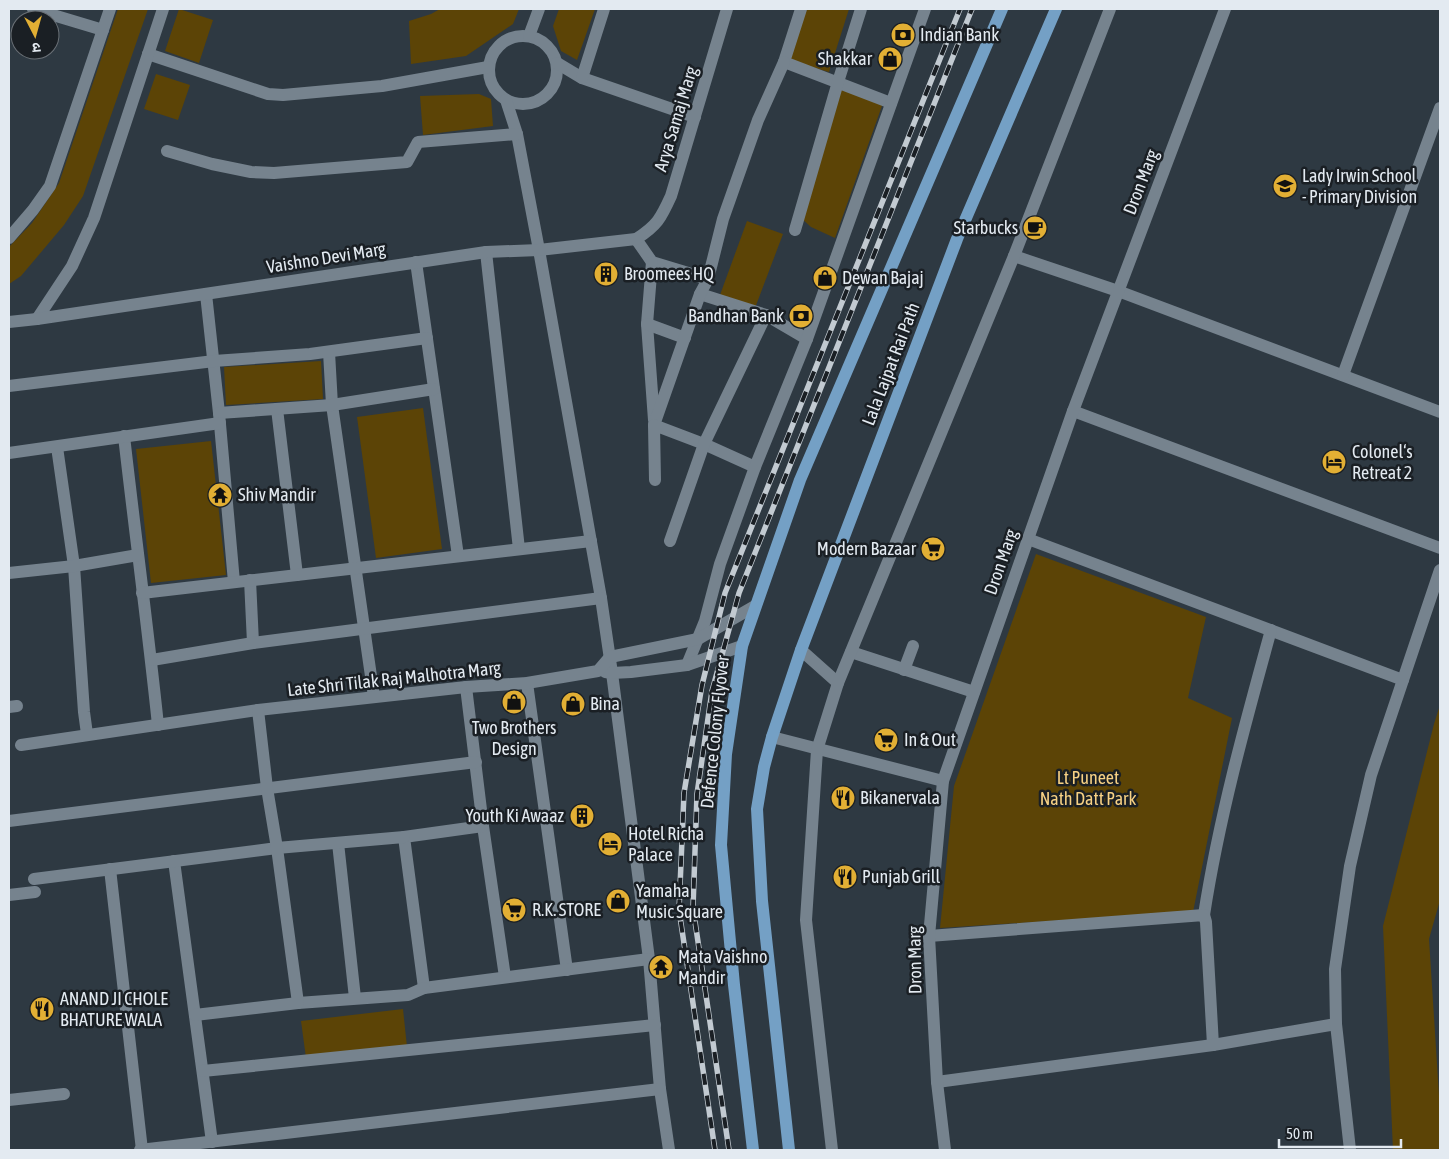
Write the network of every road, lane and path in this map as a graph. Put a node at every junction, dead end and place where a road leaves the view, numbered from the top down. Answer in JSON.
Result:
{"nodes":[{"id":1,"x":33,"y":9,"type":"edge"},
{"id":2,"x":110,"y":9,"type":"edge"},
{"id":3,"x":163,"y":9,"type":"edge"},
{"id":4,"x":539,"y":9,"type":"edge"},
{"id":5,"x":604,"y":9,"type":"edge"},
{"id":6,"x":727,"y":9,"type":"edge"},
{"id":7,"x":801,"y":9,"type":"edge"},
{"id":8,"x":861,"y":9,"type":"edge"},
{"id":9,"x":925,"y":9,"type":"edge"},
{"id":10,"x":1002,"y":9,"type":"edge"},
{"id":11,"x":1056,"y":9,"type":"edge"},
{"id":12,"x":1110,"y":9,"type":"edge"},
{"id":13,"x":1225,"y":9,"type":"edge"},
{"id":14,"x":103,"y":30,"type":"junction"},
{"id":15,"x":529,"y":36,"type":"junction"},
{"id":16,"x":148,"y":54,"type":"junction"},
{"id":17,"x":784,"y":62,"type":"junction"},
{"id":18,"x":557,"y":63,"type":"junction"},
{"id":19,"x":488,"y":67,"type":"junction"},
{"id":20,"x":582,"y":78,"type":"junction"},
{"id":21,"x":838,"y":82,"type":"junction"},
{"id":22,"x":506,"y":100,"type":"junction"},
{"id":23,"x":891,"y":103,"type":"junction"},
{"id":24,"x":1440,"y":108,"type":"edge"},
{"id":25,"x":695,"y":117,"type":"junction"},
{"id":26,"x":517,"y":134,"type":"junction"},
{"id":27,"x":167,"y":151,"type":"dead end"},
{"id":28,"x":795,"y":230,"type":"dead end"},
{"id":29,"x":647,"y":232,"type":"joint"},
{"id":30,"x":9,"y":238,"type":"edge"},
{"id":31,"x":636,"y":239,"type":"junction"},
{"id":32,"x":539,"y":250,"type":"junction"},
{"id":33,"x":486,"y":252,"type":"junction"},
{"id":34,"x":1014,"y":256,"type":"junction"},
{"id":35,"x":416,"y":262,"type":"junction"},
{"id":36,"x":652,"y":262,"type":"junction"},
{"id":37,"x":708,"y":279,"type":"junction"},
{"id":38,"x":1118,"y":291,"type":"junction"},
{"id":39,"x":206,"y":294,"type":"junction"},
{"id":40,"x":700,"y":294,"type":"junction"},
{"id":41,"x":766,"y":315,"type":"junction"},
{"id":42,"x":37,"y":319,"type":"junction"},
{"id":43,"x":9,"y":322,"type":"edge"},
{"id":44,"x":647,"y":324,"type":"junction"},
{"id":45,"x":427,"y":338,"type":"junction"},
{"id":46,"x":685,"y":338,"type":"junction"},
{"id":47,"x":808,"y":339,"type":"junction"},
{"id":48,"x":329,"y":352,"type":"junction"},
{"id":49,"x":214,"y":361,"type":"junction"},
{"id":50,"x":1342,"y":375,"type":"junction"},
{"id":51,"x":9,"y":386,"type":"edge"},
{"id":52,"x":434,"y":390,"type":"junction"},
{"id":53,"x":332,"y":405,"type":"junction"},
{"id":54,"x":277,"y":409,"type":"junction"},
{"id":55,"x":1073,"y":411,"type":"junction"},
{"id":56,"x":1440,"y":412,"type":"edge"},
{"id":57,"x":220,"y":418,"type":"junction"},
{"id":58,"x":654,"y":425,"type":"junction"},
{"id":59,"x":124,"y":436,"type":"junction"},
{"id":60,"x":704,"y":444,"type":"junction"},
{"id":61,"x":57,"y":447,"type":"junction"},
{"id":62,"x":9,"y":453,"type":"edge"},
{"id":63,"x":754,"y":466,"type":"junction"},
{"id":64,"x":655,"y":480,"type":"dead end"},
{"id":65,"x":1028,"y":539,"type":"junction"},
{"id":66,"x":590,"y":541,"type":"junction"},
{"id":67,"x":670,"y":542,"type":"dead end"},
{"id":68,"x":1440,"y":548,"type":"edge"},
{"id":69,"x":519,"y":549,"type":"junction"},
{"id":70,"x":138,"y":556,"type":"junction"},
{"id":71,"x":458,"y":556,"type":"junction"},
{"id":72,"x":74,"y":566,"type":"junction"},
{"id":73,"x":354,"y":568,"type":"junction"},
{"id":74,"x":1440,"y":570,"type":"edge"},
{"id":75,"x":9,"y":573,"type":"edge"},
{"id":76,"x":297,"y":575,"type":"junction"},
{"id":77,"x":250,"y":580,"type":"junction"},
{"id":78,"x":234,"y":582,"type":"junction"},
{"id":79,"x":142,"y":593,"type":"junction"},
{"id":80,"x":601,"y":598,"type":"junction"},
{"id":81,"x":755,"y":606,"type":"junction"},
{"id":82,"x":364,"y":629,"type":"junction"},
{"id":83,"x":1271,"y":630,"type":"junction"},
{"id":84,"x":698,"y":639,"type":"junction"},
{"id":85,"x":253,"y":643,"type":"junction"},
{"id":86,"x":742,"y":646,"type":"junction"},
{"id":87,"x":912,"y":646,"type":"dead end"},
{"id":88,"x":801,"y":650,"type":"junction"},
{"id":89,"x":851,"y":652,"type":"junction"},
{"id":90,"x":610,"y":657,"type":"junction"},
{"id":91,"x":152,"y":660,"type":"junction"},
{"id":92,"x":686,"y":664,"type":"junction"},
{"id":93,"x":904,"y":670,"type":"junction"},
{"id":94,"x":598,"y":671,"type":"junction"},
{"id":95,"x":612,"y":673,"type":"junction"},
{"id":96,"x":1403,"y":680,"type":"junction"},
{"id":97,"x":838,"y":683,"type":"junction"},
{"id":98,"x":527,"y":684,"type":"junction"},
{"id":99,"x":466,"y":687,"type":"junction"},
{"id":100,"x":974,"y":692,"type":"junction"},
{"id":101,"x":374,"y":697,"type":"junction"},
{"id":102,"x":258,"y":710,"type":"junction"},
{"id":103,"x":158,"y":725,"type":"junction"},
{"id":104,"x":87,"y":734,"type":"junction"},
{"id":105,"x":772,"y":737,"type":"junction"},
{"id":106,"x":21,"y":745,"type":"dead end"},
{"id":107,"x":818,"y":750,"type":"junction"},
{"id":108,"x":476,"y":762,"type":"junction"},
{"id":109,"x":942,"y":781,"type":"junction"},
{"id":110,"x":267,"y":788,"type":"junction"},
{"id":111,"x":9,"y":821,"type":"edge"},
{"id":112,"x":483,"y":826,"type":"junction"},
{"id":113,"x":404,"y":837,"type":"junction"},
{"id":114,"x":338,"y":843,"type":"junction"},
{"id":115,"x":277,"y":848,"type":"junction"},
{"id":116,"x":174,"y":861,"type":"junction"},
{"id":117,"x":110,"y":869,"type":"junction"},
{"id":118,"x":9,"y":894,"type":"edge"},
{"id":119,"x":1204,"y":915,"type":"junction"},
{"id":120,"x":930,"y":936,"type":"junction"},
{"id":121,"x":649,"y":959,"type":"junction"},
{"id":122,"x":567,"y":970,"type":"junction"},
{"id":123,"x":505,"y":977,"type":"junction"},
{"id":124,"x":424,"y":988,"type":"junction"},
{"id":125,"x":355,"y":998,"type":"junction"},
{"id":126,"x":298,"y":1002,"type":"junction"},
{"id":127,"x":195,"y":1015,"type":"junction"},
{"id":128,"x":655,"y":1024,"type":"junction"},
{"id":129,"x":1336,"y":1024,"type":"junction"},
{"id":130,"x":1213,"y":1045,"type":"junction"},
{"id":131,"x":203,"y":1071,"type":"junction"},
{"id":132,"x":937,"y":1082,"type":"junction"},
{"id":133,"x":660,"y":1089,"type":"junction"},
{"id":134,"x":64,"y":1094,"type":"dead end"},
{"id":135,"x":9,"y":1100,"type":"edge"},
{"id":136,"x":212,"y":1142,"type":"junction"},
{"id":137,"x":752,"y":1146,"type":"edge"},
{"id":138,"x":141,"y":1150,"type":"edge"},
{"id":139,"x":668,"y":1150,"type":"edge"},
{"id":140,"x":789,"y":1150,"type":"edge"},
{"id":141,"x":832,"y":1150,"type":"edge"},
{"id":142,"x":945,"y":1150,"type":"edge"},
{"id":143,"x":1350,"y":1150,"type":"edge"}],
"edges":[{"from":1,"to":14,"type":"street"},
{"from":2,"to":14,"type":"street"},
{"from":3,"to":16,"type":"street"},
{"from":4,"to":15,"type":"street"},
{"from":5,"to":20,"type":"street"},
{"from":6,"to":25,"type":"street","name":"Arya Samaj Marg"},
{"from":7,"to":17,"type":"street"},
{"from":8,"to":21,"type":"street"},
{"from":9,"to":23,"type":"street"},
{"from":10,"to":81,"type":"main road","name":"Lala Lajpat Rai Path"},
{"from":11,"to":88,"type":"main road","name":"Lala Lajpat Rai Path"},
{"from":12,"to":34,"type":"street"},
{"from":13,"to":38,"type":"street","name":"Dron Marg"},
{"from":14,"to":30,"type":"street"},
{"from":15,"to":18,"type":"street"},
{"from":15,"to":19,"type":"street"},
{"from":16,"to":19,"type":"street"},
{"from":16,"to":42,"type":"street"},
{"from":17,"to":21,"type":"street"},
{"from":17,"to":37,"type":"street"},
{"from":18,"to":20,"type":"street"},
{"from":18,"to":22,"type":"street"},
{"from":19,"to":22,"type":"street"},
{"from":20,"to":25,"type":"street"},
{"from":21,"to":23,"type":"street"},
{"from":21,"to":28,"type":"street"},
{"from":22,"to":26,"type":"street"},
{"from":23,"to":47,"type":"street"},
{"from":24,"to":50,"type":"street"},
{"from":25,"to":29,"type":"street","name":"Arya Samaj Marg"},
{"from":26,"to":27,"type":"street"},
{"from":26,"to":32,"type":"street"},
{"from":29,"to":31,"type":"street","name":"Vaishno Devi Marg"},
{"from":31,"to":32,"type":"street","name":"Vaishno Devi Marg"},
{"from":31,"to":36,"type":"street"},
{"from":32,"to":33,"type":"street","name":"Vaishno Devi Marg"},
{"from":32,"to":66,"type":"street"},
{"from":33,"to":35,"type":"street","name":"Vaishno Devi Marg"},
{"from":33,"to":69,"type":"street"},
{"from":34,"to":38,"type":"street"},
{"from":34,"to":89,"type":"street"},
{"from":35,"to":39,"type":"street","name":"Vaishno Devi Marg"},
{"from":35,"to":45,"type":"street"},
{"from":36,"to":37,"type":"street"},
{"from":36,"to":44,"type":"street"},
{"from":37,"to":40,"type":"street"},
{"from":38,"to":50,"type":"street"},
{"from":38,"to":55,"type":"street","name":"Dron Marg"},
{"from":39,"to":42,"type":"street","name":"Vaishno Devi Marg"},
{"from":39,"to":49,"type":"street"},
{"from":40,"to":41,"type":"street"},
{"from":40,"to":46,"type":"street"},
{"from":41,"to":47,"type":"street"},
{"from":41,"to":60,"type":"street"},
{"from":42,"to":43,"type":"street","name":"Vaishno Devi Marg"},
{"from":44,"to":46,"type":"street"},
{"from":44,"to":58,"type":"street"},
{"from":45,"to":48,"type":"street"},
{"from":45,"to":52,"type":"street"},
{"from":46,"to":58,"type":"street"},
{"from":47,"to":63,"type":"street"},
{"from":48,"to":49,"type":"street"},
{"from":48,"to":53,"type":"street"},
{"from":49,"to":51,"type":"street"},
{"from":49,"to":57,"type":"street"},
{"from":50,"to":56,"type":"street"},
{"from":52,"to":53,"type":"street"},
{"from":52,"to":71,"type":"street"},
{"from":53,"to":54,"type":"street"},
{"from":53,"to":73,"type":"street"},
{"from":54,"to":57,"type":"street"},
{"from":54,"to":76,"type":"street"},
{"from":55,"to":65,"type":"street","name":"Dron Marg"},
{"from":55,"to":68,"type":"street"},
{"from":57,"to":59,"type":"street"},
{"from":57,"to":78,"type":"street"},
{"from":58,"to":60,"type":"street"},
{"from":58,"to":64,"type":"street"},
{"from":59,"to":61,"type":"street"},
{"from":59,"to":70,"type":"street"},
{"from":60,"to":63,"type":"street"},
{"from":60,"to":67,"type":"street"},
{"from":61,"to":62,"type":"street"},
{"from":61,"to":72,"type":"street"},
{"from":63,"to":84,"type":"street"},
{"from":65,"to":83,"type":"street"},
{"from":65,"to":100,"type":"street","name":"Dron Marg"},
{"from":66,"to":69,"type":"street"},
{"from":66,"to":80,"type":"street"},
{"from":69,"to":71,"type":"street"},
{"from":70,"to":72,"type":"street"},
{"from":70,"to":79,"type":"street"},
{"from":71,"to":73,"type":"street"},
{"from":72,"to":75,"type":"street"},
{"from":72,"to":104,"type":"street"},
{"from":73,"to":76,"type":"street"},
{"from":73,"to":82,"type":"street"},
{"from":74,"to":96,"type":"street"},
{"from":76,"to":77,"type":"street"},
{"from":77,"to":78,"type":"street"},
{"from":77,"to":85,"type":"street"},
{"from":78,"to":79,"type":"street"},
{"from":79,"to":91,"type":"street"},
{"from":80,"to":82,"type":"street"},
{"from":80,"to":90,"type":"street"},
{"from":81,"to":84,"type":"street"},
{"from":81,"to":86,"type":"main road","name":"Lala Lajpat Rai Path"},
{"from":82,"to":85,"type":"street"},
{"from":82,"to":101,"type":"street"},
{"from":83,"to":96,"type":"street"},
{"from":83,"to":119,"type":"street"},
{"from":84,"to":90,"type":"street"},
{"from":84,"to":92,"type":"street"},
{"from":85,"to":91,"type":"street"},
{"from":86,"to":92,"type":"street","name":"Late Shri Tilak Raj Malhotra Marg"},
{"from":86,"to":137,"type":"main road","name":"Defence Colony Flyover"},
{"from":87,"to":93,"type":"street"},
{"from":88,"to":97,"type":"street"},
{"from":88,"to":105,"type":"main road","name":"Lala Lajpat Rai Path"},
{"from":89,"to":93,"type":"street"},
{"from":89,"to":97,"type":"street"},
{"from":90,"to":94,"type":"street"},
{"from":90,"to":95,"type":"street"},
{"from":91,"to":103,"type":"street"},
{"from":92,"to":95,"type":"street","name":"Late Shri Tilak Raj Malhotra Marg"},
{"from":93,"to":100,"type":"street"},
{"from":94,"to":95,"type":"street","name":"Late Shri Tilak Raj Malhotra Marg"},
{"from":94,"to":98,"type":"street","name":"Late Shri Tilak Raj Malhotra Marg"},
{"from":95,"to":121,"type":"street"},
{"from":96,"to":129,"type":"street"},
{"from":97,"to":107,"type":"street"},
{"from":98,"to":99,"type":"street","name":"Late Shri Tilak Raj Malhotra Marg"},
{"from":98,"to":122,"type":"street"},
{"from":99,"to":101,"type":"street","name":"Late Shri Tilak Raj Malhotra Marg"},
{"from":99,"to":108,"type":"street"},
{"from":100,"to":109,"type":"street","name":"Dron Marg"},
{"from":101,"to":102,"type":"street","name":"Late Shri Tilak Raj Malhotra Marg"},
{"from":102,"to":103,"type":"street","name":"Late Shri Tilak Raj Malhotra Marg"},
{"from":102,"to":110,"type":"street"},
{"from":103,"to":104,"type":"street","name":"Late Shri Tilak Raj Malhotra Marg"},
{"from":104,"to":106,"type":"street","name":"Late Shri Tilak Raj Malhotra Marg"},
{"from":105,"to":107,"type":"street"},
{"from":105,"to":140,"type":"main road"},
{"from":107,"to":109,"type":"street"},
{"from":107,"to":141,"type":"street"},
{"from":108,"to":110,"type":"street"},
{"from":108,"to":112,"type":"street"},
{"from":109,"to":120,"type":"street","name":"Dron Marg"},
{"from":110,"to":111,"type":"street"},
{"from":110,"to":115,"type":"street"},
{"from":112,"to":113,"type":"street"},
{"from":112,"to":123,"type":"street"},
{"from":113,"to":114,"type":"street"},
{"from":113,"to":124,"type":"street"},
{"from":114,"to":115,"type":"street"},
{"from":114,"to":125,"type":"street"},
{"from":115,"to":116,"type":"street"},
{"from":115,"to":126,"type":"street"},
{"from":116,"to":117,"type":"street"},
{"from":116,"to":127,"type":"street"},
{"from":117,"to":118,"type":"street"},
{"from":117,"to":138,"type":"street"},
{"from":119,"to":120,"type":"street"},
{"from":119,"to":130,"type":"street"},
{"from":120,"to":132,"type":"street","name":"Dron Marg"},
{"from":121,"to":122,"type":"street"},
{"from":121,"to":128,"type":"street"},
{"from":122,"to":123,"type":"street"},
{"from":123,"to":124,"type":"street"},
{"from":124,"to":125,"type":"street"},
{"from":125,"to":126,"type":"street"},
{"from":126,"to":127,"type":"street"},
{"from":127,"to":131,"type":"street"},
{"from":128,"to":131,"type":"street"},
{"from":128,"to":133,"type":"street"},
{"from":129,"to":130,"type":"street"},
{"from":129,"to":143,"type":"street"},
{"from":130,"to":132,"type":"street"},
{"from":131,"to":136,"type":"street"},
{"from":132,"to":142,"type":"street","name":"Dron Marg"},
{"from":133,"to":136,"type":"street"},
{"from":133,"to":139,"type":"street"},
{"from":134,"to":135,"type":"street"},
{"from":136,"to":138,"type":"street"}]}
